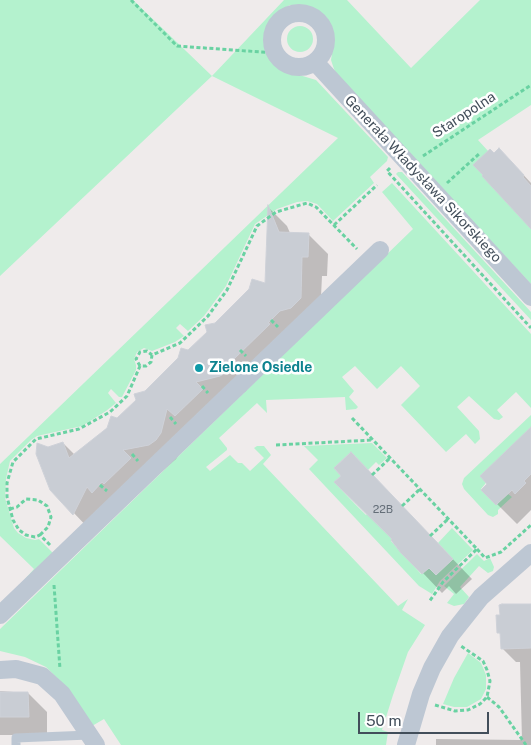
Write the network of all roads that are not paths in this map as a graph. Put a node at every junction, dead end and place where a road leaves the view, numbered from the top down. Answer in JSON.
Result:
{"nodes":[{"id":1,"x":316,"y":62,"type":"junction"},
{"id":2,"x":374,"y":256,"type":"road end"},
{"id":3,"x":531,"y":296,"type":"edge"},
{"id":4,"x":531,"y":553,"type":"edge"},
{"id":5,"x":0,"y":615,"type":"edge"},
{"id":6,"x":0,"y":670,"type":"edge"},
{"id":7,"x":92,"y":740,"type":"edge"},
{"id":8,"x":16,"y":745,"type":"edge"},
{"id":9,"x":406,"y":745,"type":"edge"}],
"edges":[{"from":1,"to":1,"type":"street"},
{"from":1,"to":3,"type":"street","name":"Generała Władysława Sikorskiego"},
{"from":2,"to":5,"type":"street"},
{"from":4,"to":9,"type":"street"},
{"from":6,"to":7,"type":"street"},
{"from":7,"to":8,"type":"lane"}]}
